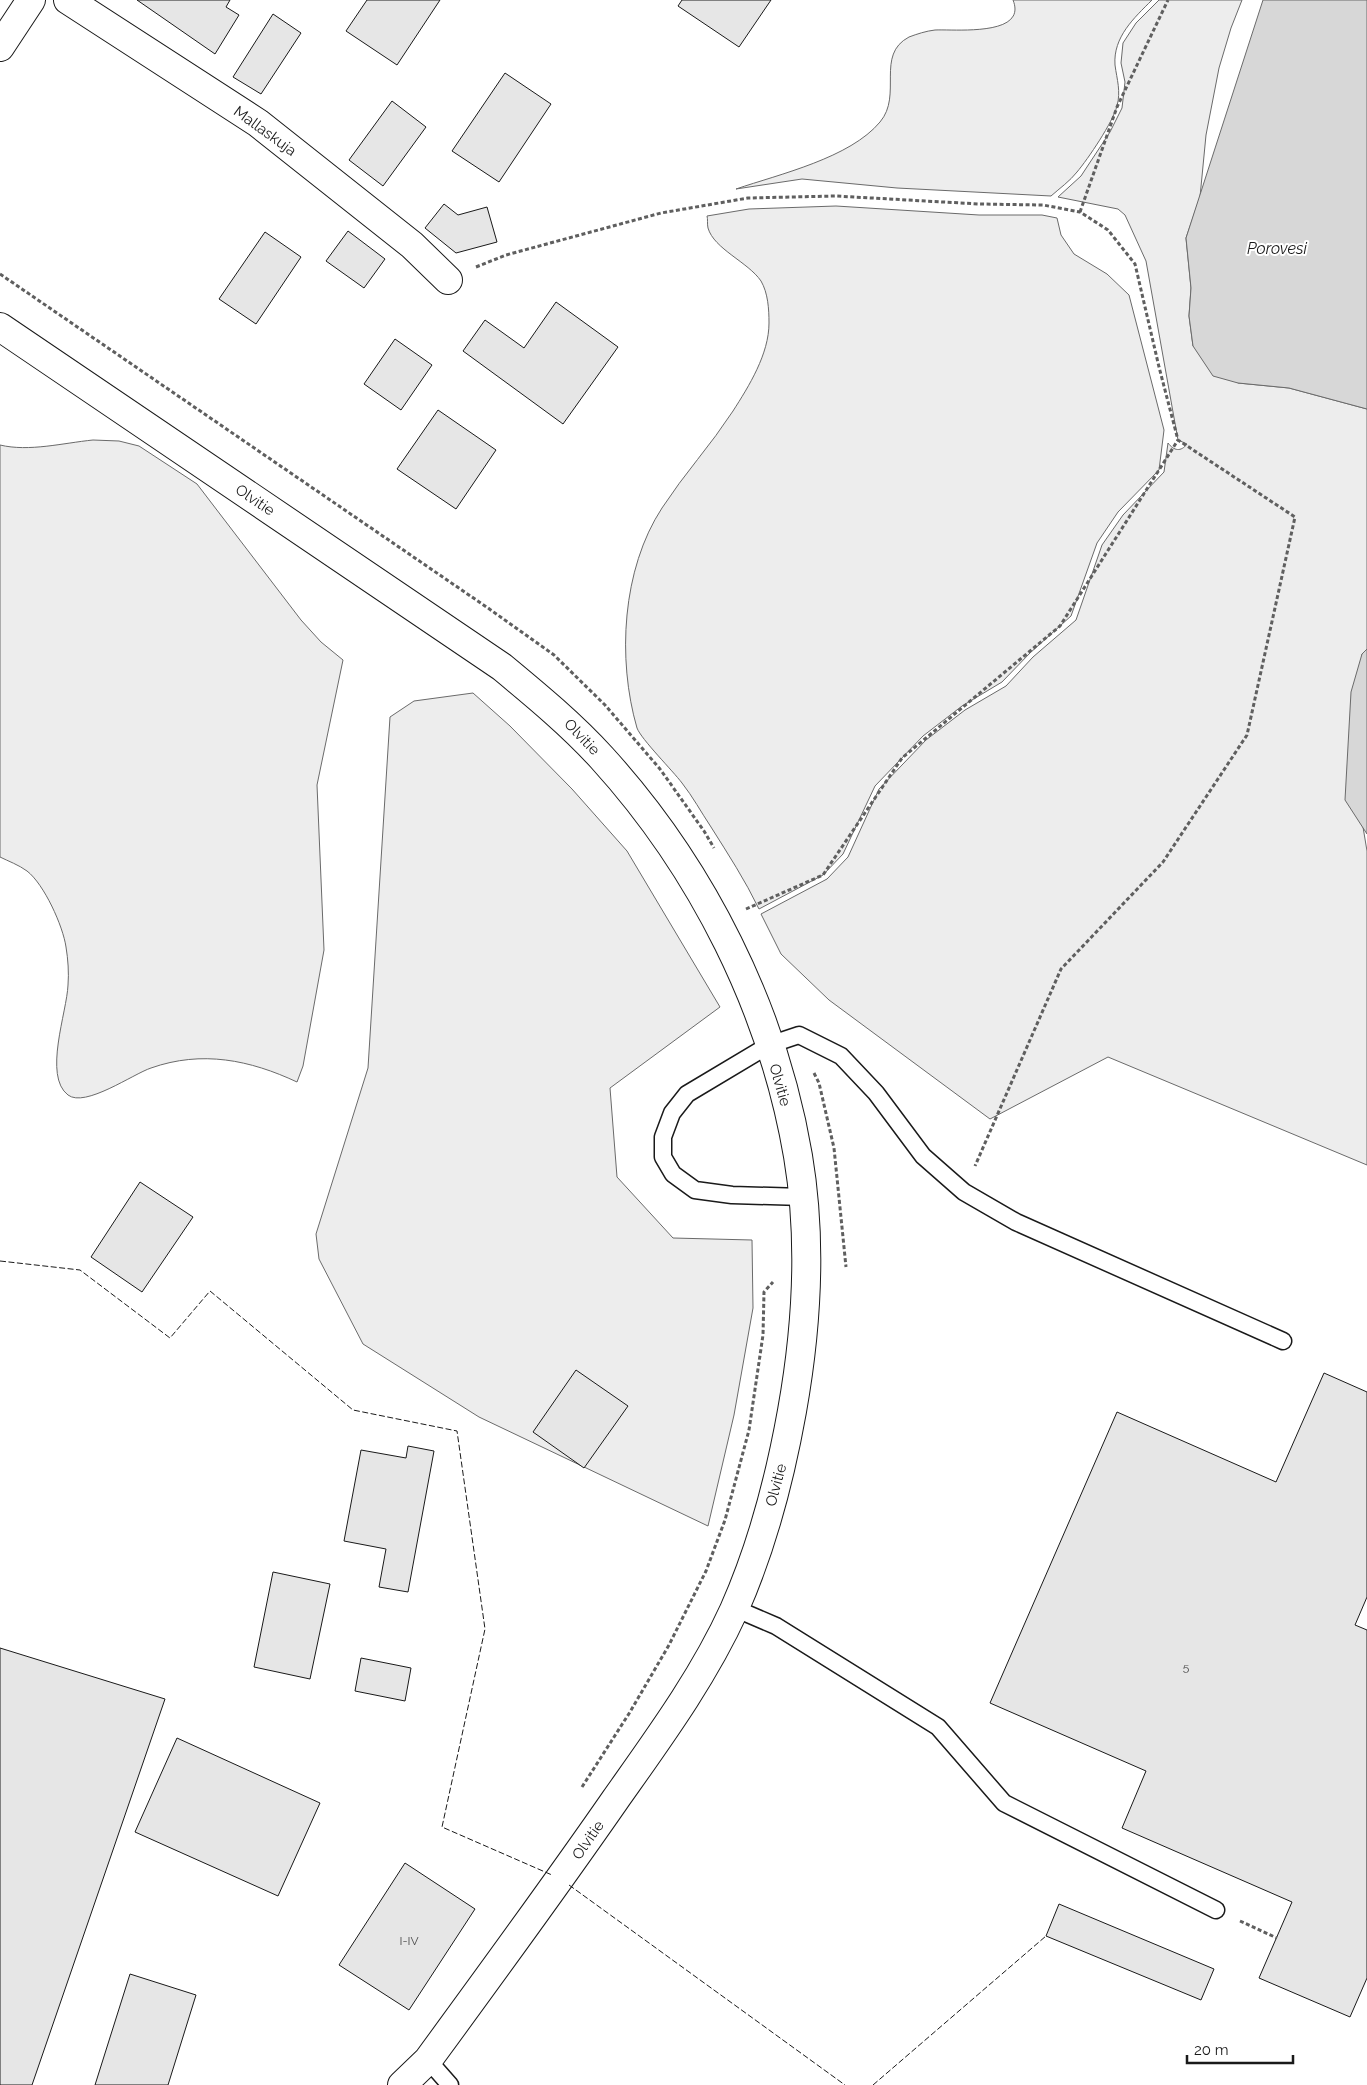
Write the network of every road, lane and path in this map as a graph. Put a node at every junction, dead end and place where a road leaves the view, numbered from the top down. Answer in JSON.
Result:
{"nodes":[{"id":1,"x":30,"y":0,"type":"edge"},
{"id":2,"x":68,"y":0,"type":"edge"},
{"id":3,"x":1168,"y":0,"type":"edge"},
{"id":4,"x":0,"y":46,"type":"edge"},
{"id":5,"x":1080,"y":212,"type":"junction"},
{"id":6,"x":448,"y":280,"type":"joint"},
{"id":7,"x":0,"y":327,"type":"edge"},
{"id":8,"x":1178,"y":440,"type":"junction"},
{"id":9,"x":719,"y":922,"type":"junction"},
{"id":10,"x":769,"y":1045,"type":"junction"},
{"id":11,"x":964,"y":1192,"type":"junction"},
{"id":12,"x":802,"y":1197,"type":"junction"},
{"id":13,"x":842,"y":1229,"type":"dead end"},
{"id":14,"x":806,"y":1252,"type":"junction"},
{"id":15,"x":1283,"y":1341,"type":"dead end"},
{"id":16,"x":734,"y":1608,"type":"junction"},
{"id":17,"x":581,"y":1788,"type":"dead end"},
{"id":18,"x":1216,"y":1910,"type":"joint"},
{"id":19,"x":1277,"y":1938,"type":"dead end"},
{"id":20,"x":428,"y":2060,"type":"junction"},
{"id":21,"x":402,"y":2085,"type":"edge"},
{"id":22,"x":450,"y":2085,"type":"edge"}],
"edges":[{"from":1,"to":4,"type":"street"},
{"from":2,"to":6,"type":"street","name":"Mallaskuja"},
{"from":3,"to":5,"type":"path"},
{"from":5,"to":6,"type":"path"},
{"from":5,"to":8,"type":"path"},
{"from":7,"to":9,"type":"street","name":"Olvitie"},
{"from":8,"to":9,"type":"path"},
{"from":8,"to":11,"type":"path"},
{"from":9,"to":10,"type":"street","name":"Olvitie"},
{"from":10,"to":11,"type":"lane"},
{"from":10,"to":12,"type":"street","name":"Olvitie"},
{"from":10,"to":12,"type":"lane"},
{"from":11,"to":15,"type":"lane"},
{"from":12,"to":14,"type":"street","name":"Olvitie"},
{"from":13,"to":14,"type":"path"},
{"from":14,"to":16,"type":"street","name":"Olvitie"},
{"from":14,"to":17,"type":"path"},
{"from":16,"to":18,"type":"lane"},
{"from":16,"to":20,"type":"street","name":"Olvitie"},
{"from":18,"to":19,"type":"path"},
{"from":20,"to":21,"type":"street","name":"Olvitie"},
{"from":20,"to":22,"type":"lane"}]}
